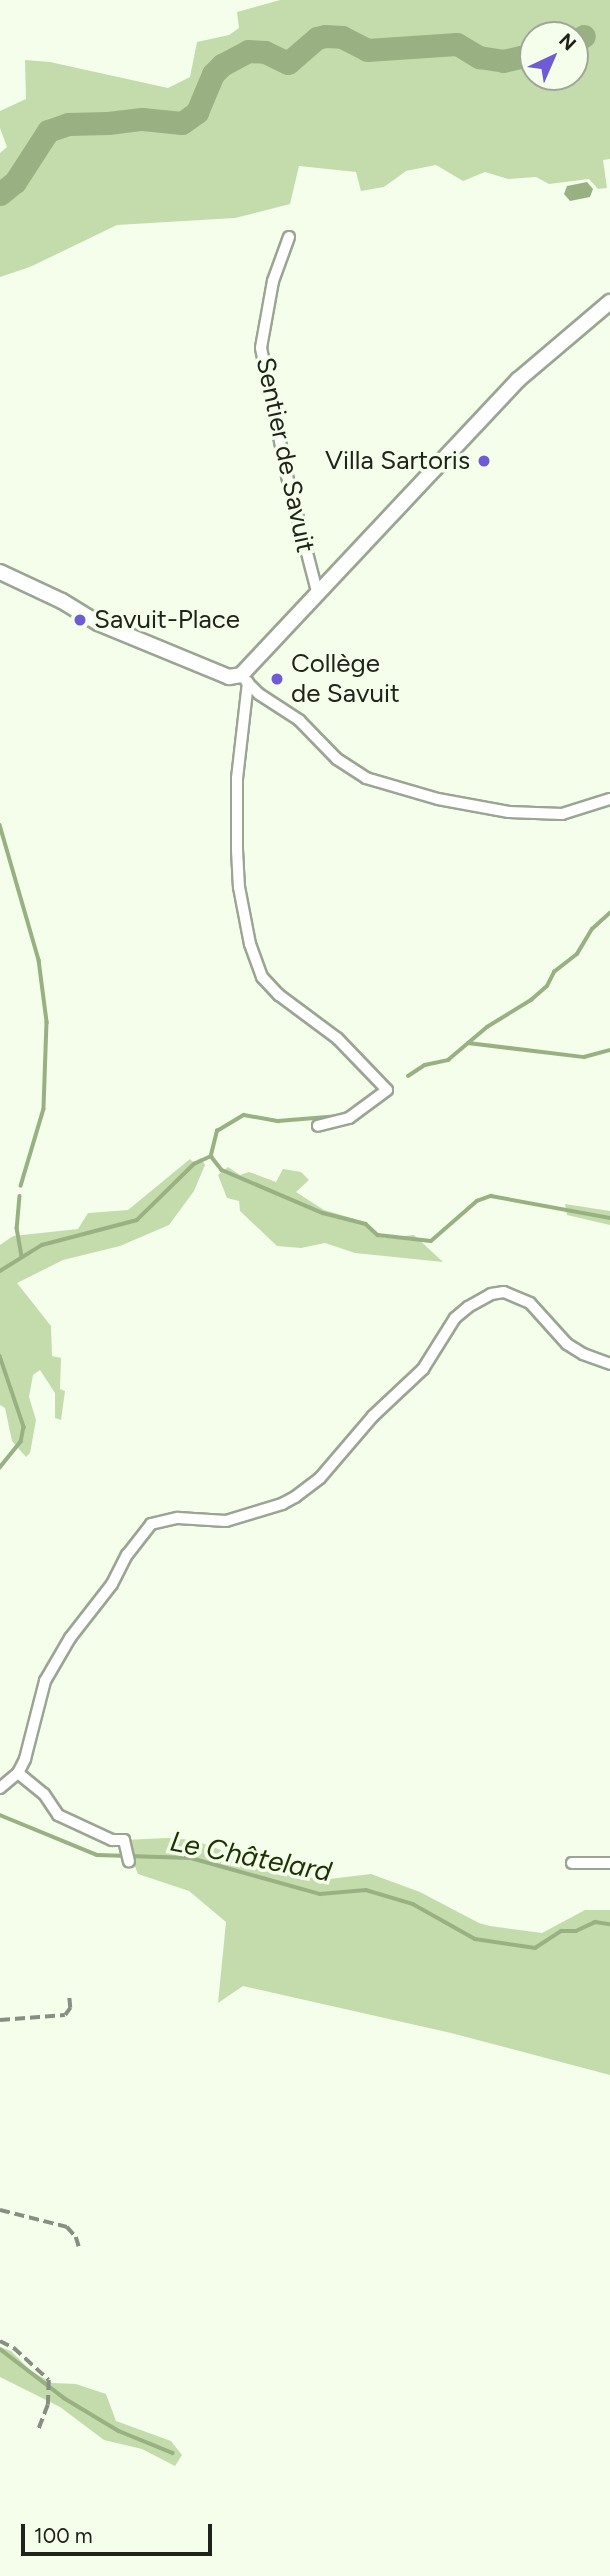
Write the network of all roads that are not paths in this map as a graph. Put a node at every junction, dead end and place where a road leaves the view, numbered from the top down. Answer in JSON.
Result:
{"nodes":[{"id":1,"x":289,"y":237,"type":"dead end"},
{"id":2,"x":610,"y":302,"type":"edge"},
{"id":3,"x":0,"y":572,"type":"edge"},
{"id":4,"x":317,"y":592,"type":"junction"},
{"id":5,"x":244,"y":679,"type":"junction"},
{"id":6,"x":610,"y":799,"type":"edge"},
{"id":7,"x":318,"y":1126,"type":"dead end"},
{"id":8,"x":610,"y":1364,"type":"edge"},
{"id":9,"x":18,"y":1773,"type":"junction"},
{"id":10,"x":0,"y":1788,"type":"edge"},
{"id":11,"x":129,"y":1861,"type":"dead end"},
{"id":12,"x":572,"y":1863,"type":"dead end"},
{"id":13,"x":610,"y":1863,"type":"edge"}],
"edges":[{"from":1,"to":4,"type":"street","name":"Sentier de Savuit"},
{"from":2,"to":4,"type":"street"},
{"from":3,"to":5,"type":"street"},
{"from":4,"to":5,"type":"street"},
{"from":5,"to":6,"type":"street"},
{"from":5,"to":7,"type":"street"},
{"from":8,"to":9,"type":"street"},
{"from":9,"to":10,"type":"street"},
{"from":9,"to":11,"type":"street"},
{"from":12,"to":13,"type":"street"}]}
